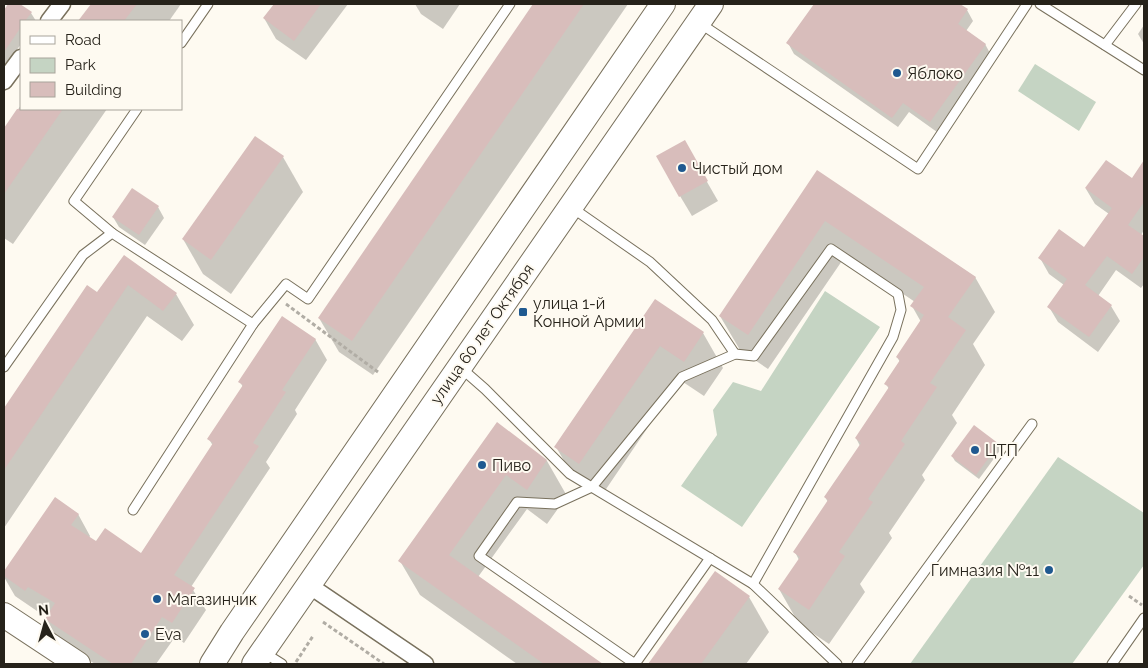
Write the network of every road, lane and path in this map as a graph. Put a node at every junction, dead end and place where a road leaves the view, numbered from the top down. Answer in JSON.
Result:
{"nodes":[{"id":1,"x":62,"y":4,"type":"edge"},
{"id":2,"x":208,"y":4,"type":"edge"},
{"id":3,"x":510,"y":4,"type":"edge"},
{"id":4,"x":662,"y":4,"type":"edge"},
{"id":5,"x":1027,"y":4,"type":"edge"},
{"id":6,"x":1040,"y":4,"type":"edge"},
{"id":7,"x":1136,"y":4,"type":"edge"},
{"id":8,"x":704,"y":13,"type":"edge"},
{"id":9,"x":50,"y":20,"type":"edge"},
{"id":10,"x":182,"y":42,"type":"edge"},
{"id":11,"x":1105,"y":45,"type":"junction"},
{"id":12,"x":20,"y":59,"type":"edge"},
{"id":13,"x":1144,"y":70,"type":"edge"},
{"id":14,"x":4,"y":81,"type":"edge"},
{"id":15,"x":136,"y":110,"type":"edge"},
{"id":16,"x":571,"y":207,"type":"junction"},
{"id":17,"x":112,"y":233,"type":"junction"},
{"id":18,"x":476,"y":278,"type":"junction"},
{"id":19,"x":276,"y":296,"type":"junction"},
{"id":20,"x":505,"y":300,"type":"junction"},
{"id":21,"x":253,"y":324,"type":"junction"},
{"id":22,"x":735,"y":354,"type":"junction"},
{"id":23,"x":4,"y":367,"type":"edge"},
{"id":24,"x":459,"y":367,"type":"junction"},
{"id":25,"x":378,"y":372,"type":"dead end"},
{"id":26,"x":1032,"y":424,"type":"dead end"},
{"id":27,"x":592,"y":487,"type":"junction"},
{"id":28,"x":133,"y":510,"type":"dead end"},
{"id":29,"x":710,"y":558,"type":"junction"},
{"id":30,"x":753,"y":584,"type":"junction"},
{"id":31,"x":310,"y":586,"type":"junction"},
{"id":32,"x":1129,"y":596,"type":"dead end"},
{"id":33,"x":1144,"y":606,"type":"edge"},
{"id":34,"x":4,"y":615,"type":"edge"},
{"id":35,"x":1144,"y":618,"type":"edge"},
{"id":36,"x":323,"y":622,"type":"dead end"},
{"id":37,"x":314,"y":636,"type":"dead end"},
{"id":38,"x":266,"y":660,"type":"edge"},
{"id":39,"x":78,"y":664,"type":"edge"},
{"id":40,"x":212,"y":664,"type":"edge"},
{"id":41,"x":295,"y":664,"type":"edge"},
{"id":42,"x":384,"y":664,"type":"edge"},
{"id":43,"x":426,"y":664,"type":"edge"},
{"id":44,"x":837,"y":664,"type":"edge"},
{"id":45,"x":857,"y":664,"type":"edge"},
{"id":46,"x":1112,"y":664,"type":"edge"}],
"edges":[{"from":1,"to":9,"type":"street"},
{"from":2,"to":10,"type":"lane"},
{"from":3,"to":19,"type":"lane"},
{"from":4,"to":18,"type":"main road"},
{"from":5,"to":8,"type":"lane"},
{"from":6,"to":11,"type":"lane"},
{"from":7,"to":11,"type":"lane"},
{"from":8,"to":16,"type":"main road","name":"улица 60 лет Октября"},
{"from":11,"to":13,"type":"lane"},
{"from":12,"to":14,"type":"street"},
{"from":15,"to":17,"type":"lane"},
{"from":16,"to":20,"type":"main road","name":"улица 60 лет Октября"},
{"from":16,"to":22,"type":"lane"},
{"from":17,"to":21,"type":"lane"},
{"from":17,"to":23,"type":"lane"},
{"from":18,"to":20,"type":"main road"},
{"from":18,"to":40,"type":"main road"},
{"from":19,"to":21,"type":"lane"},
{"from":19,"to":25,"type":"path"},
{"from":20,"to":24,"type":"main road","name":"улица 60 лет Октября"},
{"from":21,"to":28,"type":"lane"},
{"from":22,"to":27,"type":"lane"},
{"from":22,"to":30,"type":"lane"},
{"from":24,"to":27,"type":"lane"},
{"from":24,"to":31,"type":"main road","name":"улица 60 лет Октября"},
{"from":26,"to":45,"type":"lane"},
{"from":27,"to":29,"type":"lane"},
{"from":27,"to":29,"type":"lane"},
{"from":29,"to":30,"type":"lane"},
{"from":30,"to":44,"type":"lane"},
{"from":31,"to":38,"type":"main road","name":"улица 60 лет Октября"},
{"from":31,"to":43,"type":"street"},
{"from":32,"to":33,"type":"path"},
{"from":34,"to":39,"type":"main road"},
{"from":35,"to":46,"type":"lane"},
{"from":36,"to":42,"type":"path"},
{"from":37,"to":41,"type":"path"}]}
